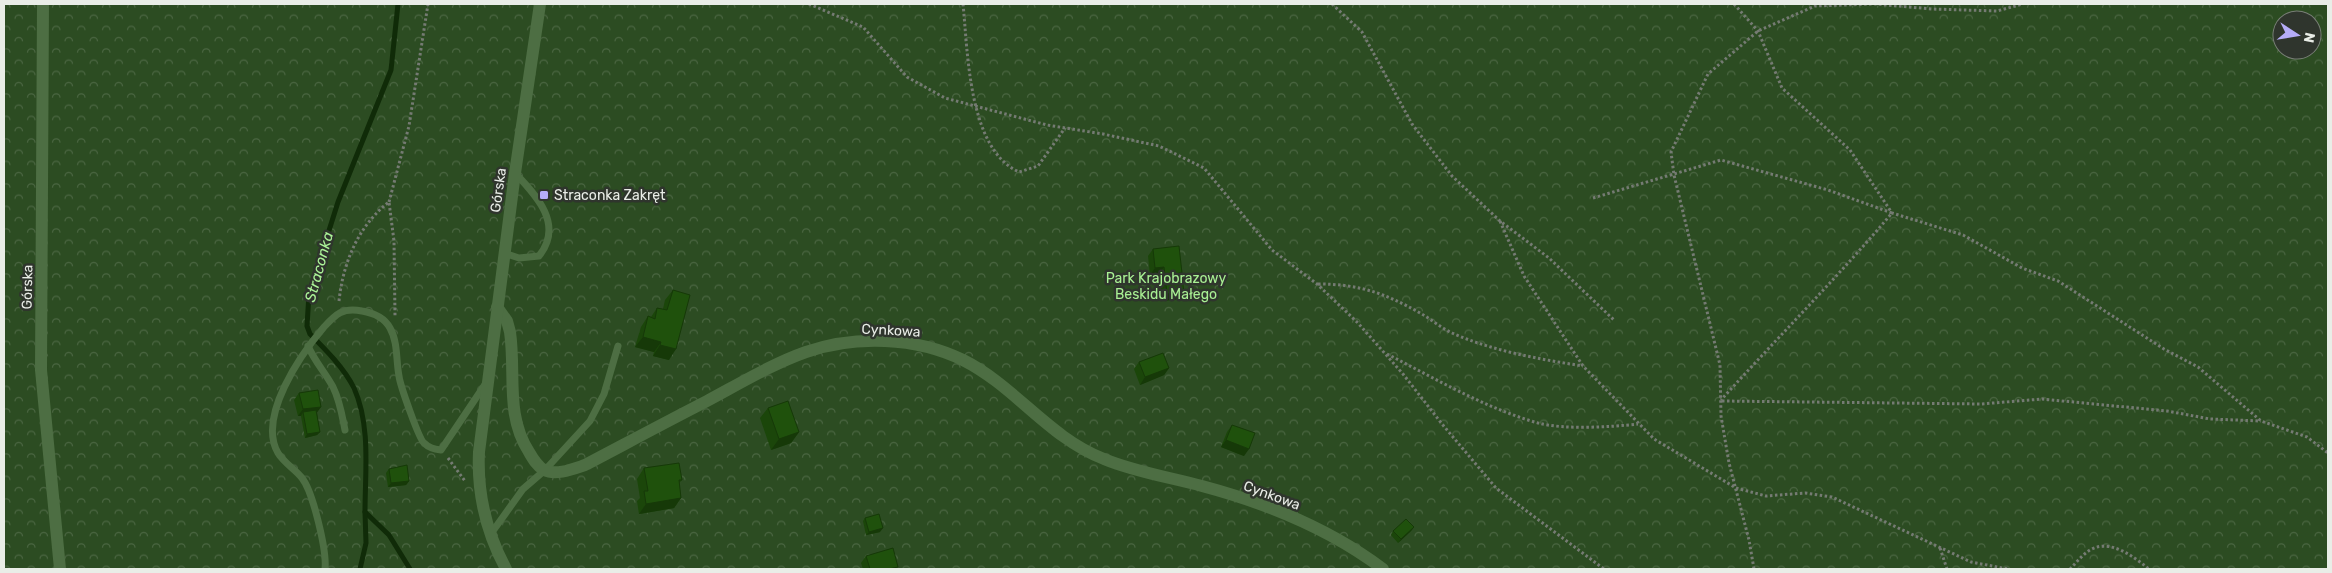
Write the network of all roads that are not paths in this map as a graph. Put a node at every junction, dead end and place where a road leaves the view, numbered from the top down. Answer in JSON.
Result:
{"nodes":[{"id":1,"x":43,"y":4,"type":"edge"},
{"id":2,"x":540,"y":4,"type":"edge"},
{"id":3,"x":515,"y":173,"type":"junction"},
{"id":4,"x":504,"y":253,"type":"junction"},
{"id":5,"x":497,"y":307,"type":"junction"},
{"id":6,"x":308,"y":346,"type":"junction"},
{"id":7,"x":618,"y":346,"type":"dead end"},
{"id":8,"x":488,"y":380,"type":"junction"},
{"id":9,"x":344,"y":430,"type":"dead end"},
{"id":10,"x":545,"y":470,"type":"junction"},
{"id":11,"x":490,"y":535,"type":"junction"},
{"id":12,"x":60,"y":569,"type":"edge"},
{"id":13,"x":325,"y":569,"type":"edge"},
{"id":14,"x":506,"y":569,"type":"edge"},
{"id":15,"x":1383,"y":569,"type":"edge"}],
"edges":[{"from":1,"to":12,"type":"street","name":"Górska"},
{"from":2,"to":3,"type":"street","name":"Górska"},
{"from":3,"to":4,"type":"street","name":"Górska"},
{"from":3,"to":4,"type":"lane"},
{"from":4,"to":5,"type":"street","name":"Górska"},
{"from":5,"to":8,"type":"street","name":"Górska"},
{"from":5,"to":10,"type":"street"},
{"from":6,"to":8,"type":"lane","name":"Górska"},
{"from":6,"to":9,"type":"lane"},
{"from":6,"to":13,"type":"lane"},
{"from":7,"to":10,"type":"lane"},
{"from":8,"to":11,"type":"street","name":"Górska"},
{"from":10,"to":11,"type":"lane"},
{"from":10,"to":15,"type":"street","name":"Cynkowa"},
{"from":11,"to":14,"type":"street","name":"Górska"}]}
